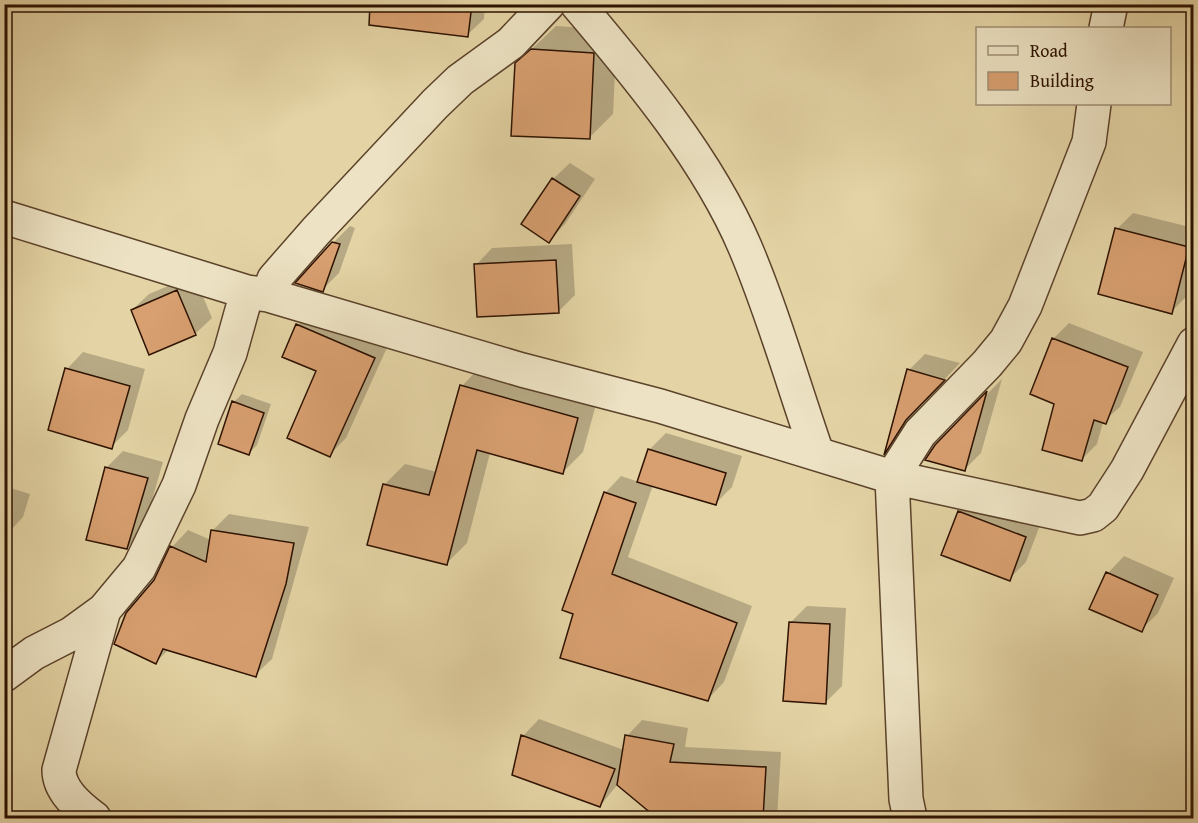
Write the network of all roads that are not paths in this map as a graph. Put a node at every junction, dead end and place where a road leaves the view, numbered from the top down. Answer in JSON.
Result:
{"nodes":[{"id":1,"x":548,"y":4,"type":"edge"},
{"id":2,"x":577,"y":4,"type":"edge"},
{"id":3,"x":1111,"y":4,"type":"edge"},
{"id":4,"x":1106,"y":27,"type":"edge"},
{"id":5,"x":1094,"y":105,"type":"edge"},
{"id":6,"x":4,"y":218,"type":"edge"},
{"id":7,"x":257,"y":294,"type":"junction"},
{"id":8,"x":1194,"y":344,"type":"edge"},
{"id":9,"x":817,"y":453,"type":"junction"},
{"id":10,"x":892,"y":477,"type":"junction"},
{"id":11,"x":104,"y":610,"type":"junction"},
{"id":12,"x":4,"y":675,"type":"edge"},
{"id":13,"x":94,"y":819,"type":"edge"},
{"id":14,"x":910,"y":819,"type":"edge"}],
"edges":[{"from":1,"to":7,"type":"street"},
{"from":2,"to":9,"type":"street"},
{"from":3,"to":4,"type":"street"},
{"from":5,"to":10,"type":"street"},
{"from":6,"to":7,"type":"street"},
{"from":7,"to":9,"type":"street"},
{"from":7,"to":11,"type":"street"},
{"from":8,"to":10,"type":"street"},
{"from":9,"to":10,"type":"street"},
{"from":10,"to":14,"type":"street"},
{"from":11,"to":12,"type":"street"},
{"from":11,"to":13,"type":"street"}]}
